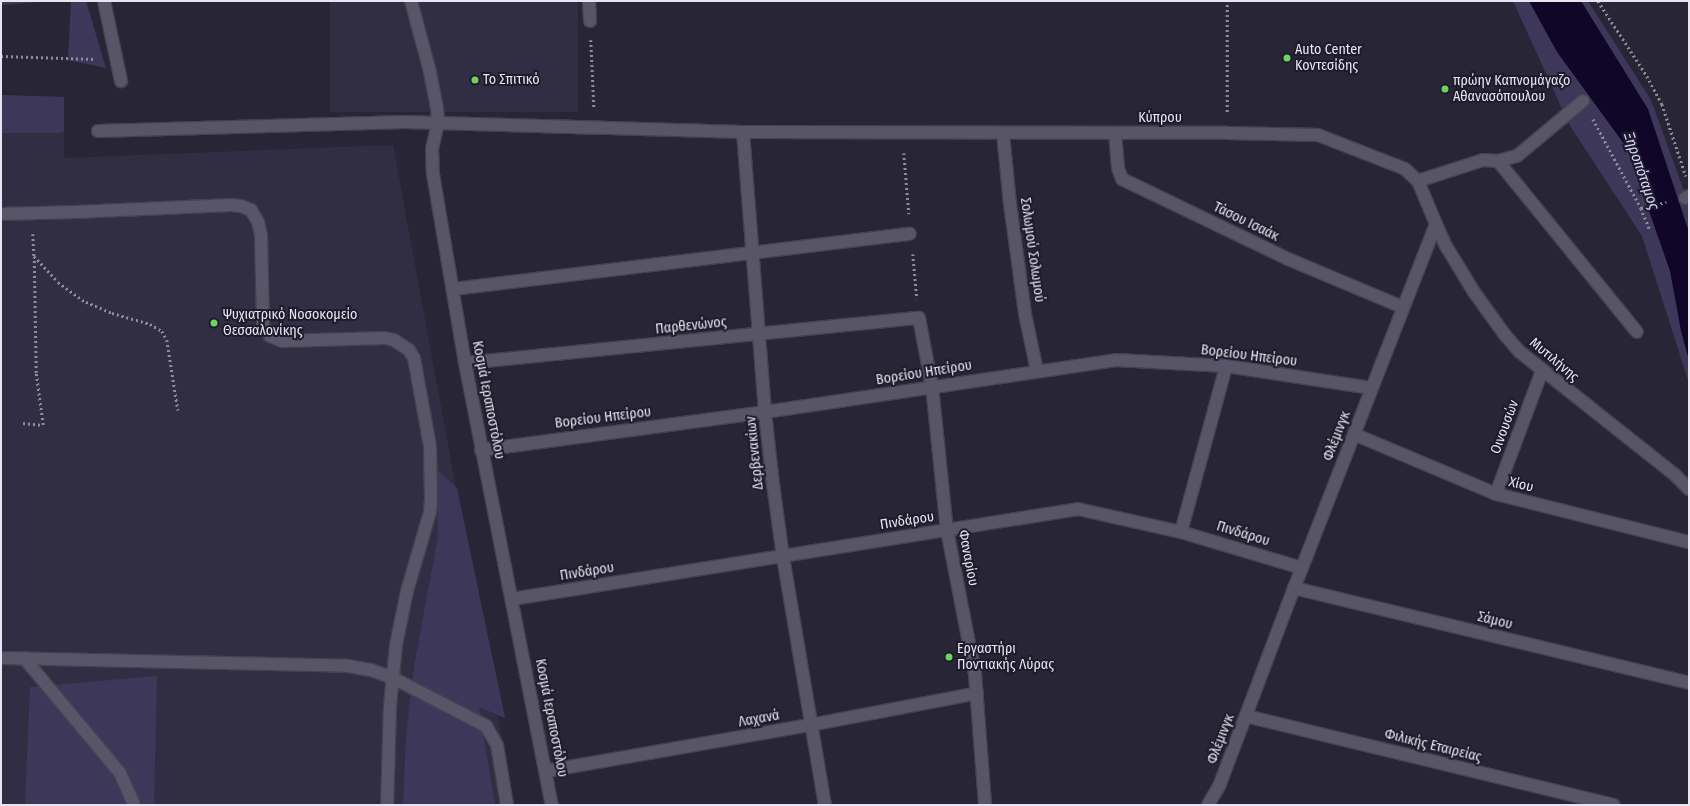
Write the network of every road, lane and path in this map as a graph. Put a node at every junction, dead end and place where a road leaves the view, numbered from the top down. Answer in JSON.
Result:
{"nodes":[{"id":1,"x":104,"y":1,"type":"edge"},
{"id":2,"x":411,"y":1,"type":"edge"},
{"id":3,"x":589,"y":1,"type":"edge"},
{"id":4,"x":1227,"y":1,"type":"edge"},
{"id":5,"x":1598,"y":1,"type":"edge"},
{"id":6,"x":590,"y":22,"type":"joint"},
{"id":7,"x":1,"y":56,"type":"edge"},
{"id":8,"x":117,"y":60,"type":"junction"},
{"id":9,"x":122,"y":81,"type":"dead end"},
{"id":10,"x":1583,"y":101,"type":"joint"},
{"id":11,"x":438,"y":123,"type":"junction"},
{"id":12,"x":595,"y":127,"type":"junction"},
{"id":13,"x":98,"y":131,"type":"dead end"},
{"id":14,"x":743,"y":132,"type":"junction"},
{"id":15,"x":1003,"y":133,"type":"junction"},
{"id":16,"x":1115,"y":133,"type":"junction"},
{"id":17,"x":1227,"y":133,"type":"junction"},
{"id":18,"x":1498,"y":161,"type":"junction"},
{"id":19,"x":1686,"y":177,"type":"dead end"},
{"id":20,"x":1418,"y":181,"type":"junction"},
{"id":21,"x":1687,"y":197,"type":"edge"},
{"id":22,"x":1642,"y":208,"type":"junction"},
{"id":23,"x":1,"y":214,"type":"edge"},
{"id":24,"x":31,"y":214,"type":"junction"},
{"id":25,"x":1436,"y":224,"type":"junction"},
{"id":26,"x":1649,"y":228,"type":"dead end"},
{"id":27,"x":910,"y":234,"type":"dead end"},
{"id":28,"x":753,"y":252,"type":"junction"},
{"id":29,"x":34,"y":256,"type":"junction"},
{"id":30,"x":453,"y":289,"type":"junction"},
{"id":31,"x":1402,"y":307,"type":"junction"},
{"id":32,"x":919,"y":318,"type":"joint"},
{"id":33,"x":1637,"y":332,"type":"dead end"},
{"id":34,"x":759,"y":334,"type":"junction"},
{"id":35,"x":465,"y":363,"type":"junction"},
{"id":36,"x":1226,"y":366,"type":"junction"},
{"id":37,"x":1037,"y":371,"type":"junction"},
{"id":38,"x":1542,"y":371,"type":"junction"},
{"id":39,"x":932,"y":386,"type":"junction"},
{"id":40,"x":1371,"y":388,"type":"junction"},
{"id":41,"x":178,"y":410,"type":"dead end"},
{"id":42,"x":765,"y":412,"type":"junction"},
{"id":43,"x":23,"y":423,"type":"dead end"},
{"id":44,"x":1354,"y":434,"type":"junction"},
{"id":45,"x":481,"y":450,"type":"junction"},
{"id":46,"x":1689,"y":489,"type":"edge"},
{"id":47,"x":1496,"y":494,"type":"junction"},
{"id":48,"x":947,"y":530,"type":"junction"},
{"id":49,"x":1181,"y":532,"type":"junction"},
{"id":50,"x":1689,"y":542,"type":"edge"},
{"id":51,"x":782,"y":556,"type":"junction"},
{"id":52,"x":1302,"y":568,"type":"junction"},
{"id":53,"x":1294,"y":588,"type":"junction"},
{"id":54,"x":512,"y":599,"type":"junction"},
{"id":55,"x":1,"y":658,"type":"edge"},
{"id":56,"x":24,"y":658,"type":"junction"},
{"id":57,"x":393,"y":678,"type":"junction"},
{"id":58,"x":1689,"y":683,"type":"edge"},
{"id":59,"x":977,"y":693,"type":"junction"},
{"id":60,"x":1246,"y":716,"type":"junction"},
{"id":61,"x":810,"y":725,"type":"junction"},
{"id":62,"x":546,"y":771,"type":"junction"},
{"id":63,"x":134,"y":805,"type":"edge"},
{"id":64,"x":387,"y":805,"type":"edge"},
{"id":65,"x":507,"y":805,"type":"edge"},
{"id":66,"x":552,"y":805,"type":"edge"},
{"id":67,"x":825,"y":805,"type":"edge"},
{"id":68,"x":985,"y":805,"type":"edge"},
{"id":69,"x":1208,"y":805,"type":"edge"},
{"id":70,"x":1613,"y":805,"type":"edge"}],
"edges":[{"from":1,"to":8,"type":"street"},
{"from":2,"to":11,"type":"street","name":"Κοσμά Ιεραποστόλου"},
{"from":3,"to":6,"type":"street"},
{"from":4,"to":17,"type":"path"},
{"from":5,"to":19,"type":"path"},
{"from":6,"to":12,"type":"path"},
{"from":7,"to":8,"type":"path"},
{"from":8,"to":9,"type":"street"},
{"from":10,"to":18,"type":"street"},
{"from":10,"to":22,"type":"path"},
{"from":11,"to":12,"type":"street","name":"Κύπρου"},
{"from":11,"to":13,"type":"street","name":"Κύπρου"},
{"from":11,"to":30,"type":"street","name":"Κοσμά Ιεραποστόλου"},
{"from":12,"to":14,"type":"street","name":"Κύπρου"},
{"from":14,"to":15,"type":"street","name":"Κύπρου"},
{"from":14,"to":28,"type":"street","name":"Δερβενακίων"},
{"from":15,"to":16,"type":"street","name":"Κύπρου"},
{"from":15,"to":37,"type":"street","name":"Σολωμού Σολωμού"},
{"from":16,"to":17,"type":"street","name":"Κύπρου"},
{"from":16,"to":31,"type":"street","name":"Τάσου Ισαάκ"},
{"from":17,"to":20,"type":"street","name":"Κύπρου"},
{"from":18,"to":20,"type":"street"},
{"from":18,"to":33,"type":"street"},
{"from":20,"to":25,"type":"street"},
{"from":21,"to":22,"type":"path"},
{"from":22,"to":26,"type":"path"},
{"from":23,"to":24,"type":"street"},
{"from":24,"to":29,"type":"path"},
{"from":24,"to":57,"type":"street"},
{"from":25,"to":31,"type":"street","name":"Φλέμινγκ"},
{"from":25,"to":38,"type":"street","name":"Μυτιλήνης"},
{"from":27,"to":28,"type":"street"},
{"from":28,"to":30,"type":"street"},
{"from":28,"to":34,"type":"street","name":"Δερβενακίων"},
{"from":29,"to":41,"type":"path"},
{"from":29,"to":43,"type":"path"},
{"from":30,"to":35,"type":"street","name":"Κοσμά Ιεραποστόλου"},
{"from":31,"to":40,"type":"street","name":"Φλέμινγκ"},
{"from":32,"to":34,"type":"street","name":"Παρθενώνος"},
{"from":32,"to":39,"type":"street","name":"Φαναρίου"},
{"from":34,"to":35,"type":"street","name":"Παρθενώνος"},
{"from":34,"to":42,"type":"street","name":"Δερβενακίων"},
{"from":35,"to":45,"type":"street","name":"Κοσμά Ιεραποστόλου"},
{"from":36,"to":37,"type":"street","name":"Βορείου Ηπείρου"},
{"from":36,"to":40,"type":"street","name":"Βορείου Ηπείρου"},
{"from":36,"to":49,"type":"street"},
{"from":37,"to":39,"type":"street","name":"Βορείου Ηπείρου"},
{"from":38,"to":46,"type":"street","name":"Μυτιλήνης"},
{"from":38,"to":47,"type":"street","name":"Οινουσών"},
{"from":39,"to":42,"type":"street","name":"Βορείου Ηπείρου"},
{"from":39,"to":48,"type":"street","name":"Φαναρίου"},
{"from":40,"to":44,"type":"street","name":"Φλέμινγκ"},
{"from":42,"to":45,"type":"street","name":"Βορείου Ηπείρου"},
{"from":42,"to":51,"type":"street","name":"Δερβενακίων"},
{"from":44,"to":47,"type":"street","name":"Χίου"},
{"from":44,"to":52,"type":"street","name":"Φλέμινγκ"},
{"from":45,"to":54,"type":"street","name":"Κοσμά Ιεραποστόλου"},
{"from":47,"to":50,"type":"street","name":"Χίου"},
{"from":48,"to":49,"type":"street","name":"Πινδάρου"},
{"from":48,"to":51,"type":"street","name":"Πινδάρου"},
{"from":48,"to":59,"type":"street","name":"Φαναρίου"},
{"from":49,"to":52,"type":"street","name":"Πινδάρου"},
{"from":51,"to":54,"type":"street","name":"Πινδάρου"},
{"from":51,"to":61,"type":"street","name":"Δερβενακίων"},
{"from":52,"to":53,"type":"street","name":"Φλέμινγκ"},
{"from":53,"to":58,"type":"street","name":"Σάμου"},
{"from":53,"to":60,"type":"street","name":"Φλέμινγκ"},
{"from":54,"to":62,"type":"street","name":"Κοσμά Ιεραποστόλου"},
{"from":55,"to":56,"type":"street"},
{"from":56,"to":57,"type":"street"},
{"from":56,"to":63,"type":"street"},
{"from":57,"to":64,"type":"street"},
{"from":57,"to":65,"type":"street"},
{"from":59,"to":61,"type":"street","name":"Λαχανά"},
{"from":59,"to":68,"type":"street","name":"Φαναρίου"},
{"from":60,"to":69,"type":"street","name":"Φλέμινγκ"},
{"from":60,"to":70,"type":"street","name":"Φιλικής Εταιρείας"},
{"from":61,"to":62,"type":"street","name":"Λαχανά"},
{"from":61,"to":67,"type":"street","name":"Δερβενακίων"},
{"from":62,"to":66,"type":"street","name":"Κοσμά Ιεραποστόλου"}]}
